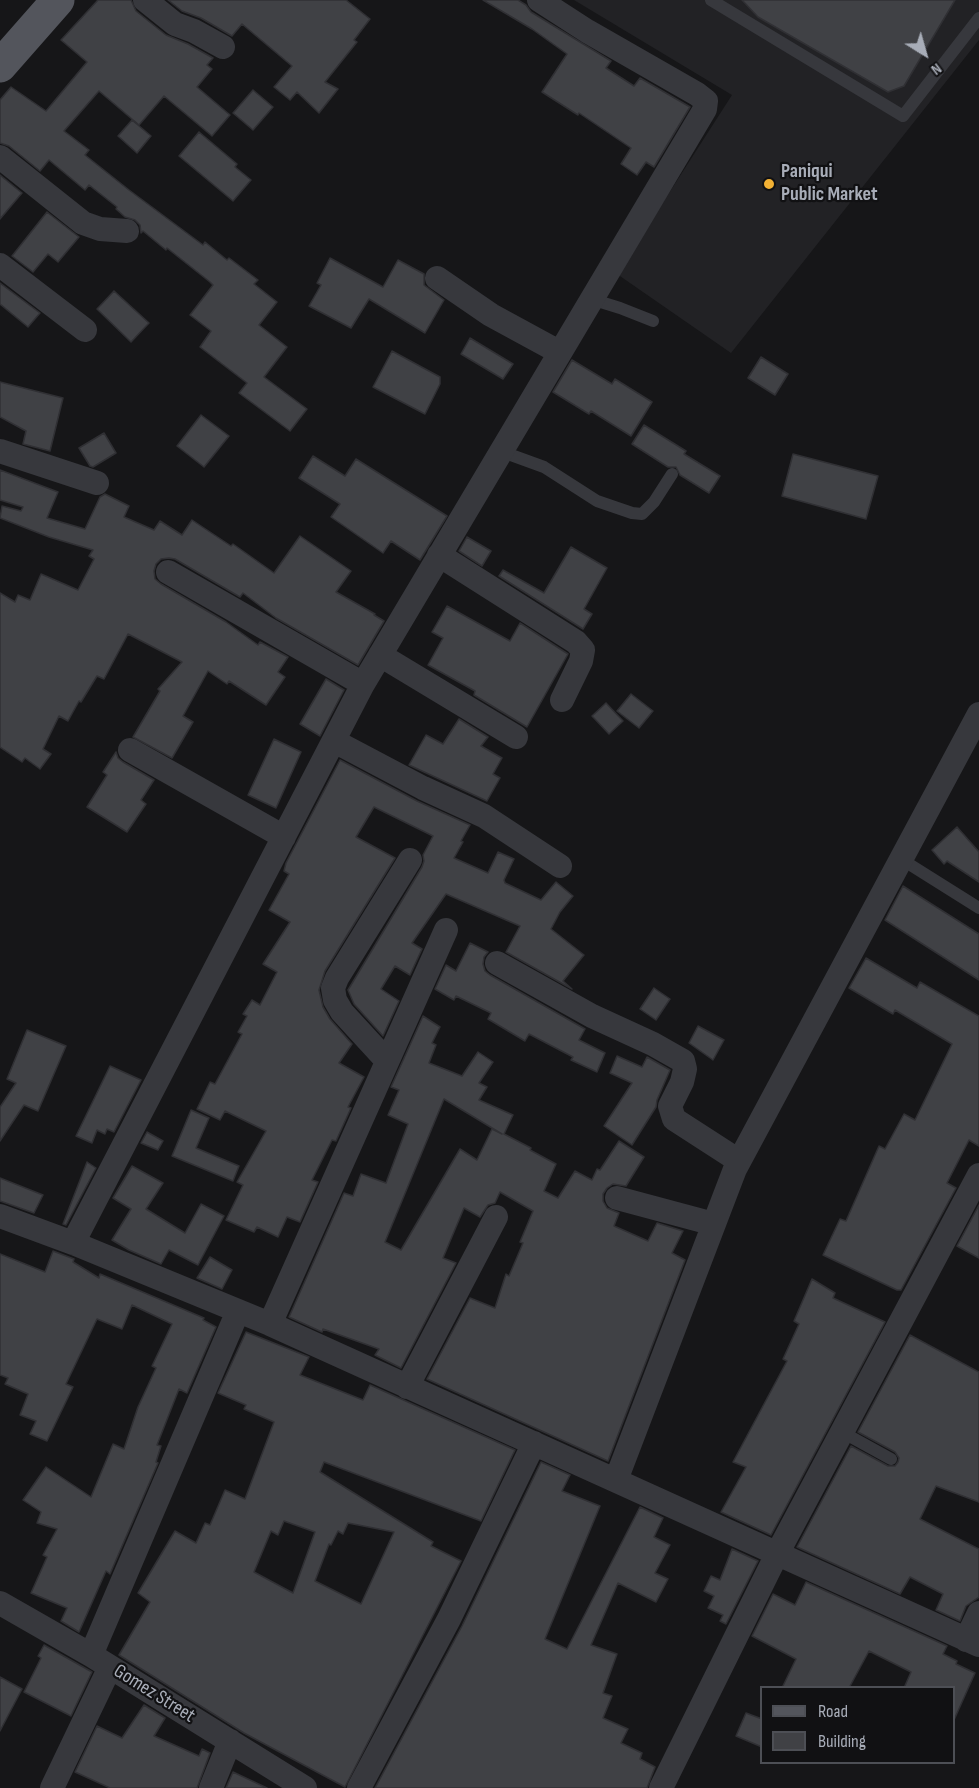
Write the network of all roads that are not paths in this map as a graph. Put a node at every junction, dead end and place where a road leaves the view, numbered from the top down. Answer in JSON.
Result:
{"nodes":[{"id":1,"x":58,"y":0,"type":"edge"},
{"id":2,"x":145,"y":0,"type":"edge"},
{"id":3,"x":539,"y":0,"type":"edge"},
{"id":4,"x":711,"y":0,"type":"edge"},
{"id":5,"x":729,"y":5,"type":"edge"},
{"id":6,"x":979,"y":18,"type":"edge"},
{"id":7,"x":223,"y":47,"type":"dead end"},
{"id":8,"x":0,"y":66,"type":"edge"},
{"id":9,"x":0,"y":158,"type":"edge"},
{"id":10,"x":127,"y":231,"type":"dead end"},
{"id":11,"x":0,"y":265,"type":"edge"},
{"id":12,"x":436,"y":278,"type":"dead end"},
{"id":13,"x":591,"y":299,"type":"junction"},
{"id":14,"x":653,"y":321,"type":"dead end"},
{"id":15,"x":85,"y":330,"type":"dead end"},
{"id":16,"x":559,"y":352,"type":"junction"},
{"id":17,"x":0,"y":451,"type":"edge"},
{"id":18,"x":500,"y":451,"type":"junction"},
{"id":19,"x":672,"y":474,"type":"dead end"},
{"id":20,"x":97,"y":483,"type":"dead end"},
{"id":21,"x":439,"y":555,"type":"junction"},
{"id":22,"x":168,"y":572,"type":"dead end"},
{"id":23,"x":380,"y":655,"type":"junction"},
{"id":24,"x":363,"y":684,"type":"junction"},
{"id":25,"x":562,"y":700,"type":"dead end"},
{"id":26,"x":979,"y":714,"type":"edge"},
{"id":27,"x":516,"y":736,"type":"dead end"},
{"id":28,"x":333,"y":741,"type":"junction"},
{"id":29,"x":130,"y":750,"type":"dead end"},
{"id":30,"x":284,"y":837,"type":"junction"},
{"id":31,"x":901,"y":859,"type":"junction"},
{"id":32,"x":410,"y":860,"type":"dead end"},
{"id":33,"x":560,"y":866,"type":"dead end"},
{"id":34,"x":979,"y":908,"type":"edge"},
{"id":35,"x":446,"y":930,"type":"dead end"},
{"id":36,"x":497,"y":963,"type":"dead end"},
{"id":37,"x":387,"y":1061,"type":"junction"},
{"id":38,"x":739,"y":1161,"type":"junction"},
{"id":39,"x":976,"y":1186,"type":"edge"},
{"id":40,"x":617,"y":1198,"type":"dead end"},
{"id":41,"x":0,"y":1216,"type":"edge"},
{"id":42,"x":496,"y":1217,"type":"dead end"},
{"id":43,"x":714,"y":1224,"type":"junction"},
{"id":44,"x":73,"y":1243,"type":"junction"},
{"id":45,"x":238,"y":1311,"type":"junction"},
{"id":46,"x":270,"y":1324,"type":"junction"},
{"id":47,"x":408,"y":1387,"type":"junction"},
{"id":48,"x":842,"y":1432,"type":"junction"},
{"id":49,"x":534,"y":1443,"type":"junction"},
{"id":50,"x":891,"y":1459,"type":"dead end"},
{"id":51,"x":616,"y":1480,"type":"junction"},
{"id":52,"x":777,"y":1554,"type":"junction"},
{"id":53,"x":0,"y":1603,"type":"edge"},
{"id":54,"x":979,"y":1613,"type":"edge"},
{"id":55,"x":972,"y":1642,"type":"edge"},
{"id":56,"x":100,"y":1661,"type":"junction"},
{"id":57,"x":230,"y":1741,"type":"junction"},
{"id":58,"x":52,"y":1788,"type":"edge"},
{"id":59,"x":211,"y":1788,"type":"edge"},
{"id":60,"x":305,"y":1788,"type":"edge"},
{"id":61,"x":359,"y":1788,"type":"edge"},
{"id":62,"x":662,"y":1788,"type":"edge"}],
"edges":[{"from":1,"to":8,"type":"main road"},
{"from":2,"to":7,"type":"street"},
{"from":3,"to":13,"type":"street"},
{"from":4,"to":5,"type":"lane"},
{"from":5,"to":6,"type":"lane"},
{"from":9,"to":10,"type":"street"},
{"from":11,"to":15,"type":"street"},
{"from":12,"to":16,"type":"street"},
{"from":13,"to":14,"type":"lane"},
{"from":13,"to":16,"type":"street"},
{"from":16,"to":18,"type":"street"},
{"from":17,"to":20,"type":"street"},
{"from":18,"to":19,"type":"lane"},
{"from":18,"to":21,"type":"street"},
{"from":21,"to":23,"type":"street"},
{"from":21,"to":25,"type":"street"},
{"from":22,"to":24,"type":"street"},
{"from":23,"to":24,"type":"street"},
{"from":23,"to":27,"type":"street"},
{"from":24,"to":28,"type":"street"},
{"from":26,"to":31,"type":"street"},
{"from":28,"to":30,"type":"street"},
{"from":28,"to":33,"type":"street"},
{"from":29,"to":30,"type":"street"},
{"from":30,"to":44,"type":"street"},
{"from":31,"to":34,"type":"lane"},
{"from":31,"to":38,"type":"street"},
{"from":32,"to":37,"type":"street"},
{"from":35,"to":37,"type":"street"},
{"from":36,"to":38,"type":"street"},
{"from":37,"to":46,"type":"street"},
{"from":38,"to":43,"type":"street"},
{"from":39,"to":48,"type":"street"},
{"from":40,"to":43,"type":"street"},
{"from":41,"to":44,"type":"street"},
{"from":42,"to":47,"type":"street"},
{"from":43,"to":51,"type":"street"},
{"from":44,"to":45,"type":"street"},
{"from":45,"to":46,"type":"street"},
{"from":45,"to":56,"type":"street"},
{"from":46,"to":47,"type":"street"},
{"from":47,"to":49,"type":"street"},
{"from":48,"to":50,"type":"lane"},
{"from":48,"to":52,"type":"street"},
{"from":49,"to":51,"type":"street"},
{"from":49,"to":61,"type":"street"},
{"from":51,"to":52,"type":"street"},
{"from":52,"to":55,"type":"street"},
{"from":52,"to":62,"type":"street"},
{"from":53,"to":56,"type":"street","name":"Gomez Street"},
{"from":54,"to":55,"type":"street"},
{"from":56,"to":57,"type":"street","name":"Gomez Street"},
{"from":56,"to":58,"type":"street"},
{"from":57,"to":59,"type":"street"},
{"from":57,"to":60,"type":"street","name":"Gomez Street"}]}
